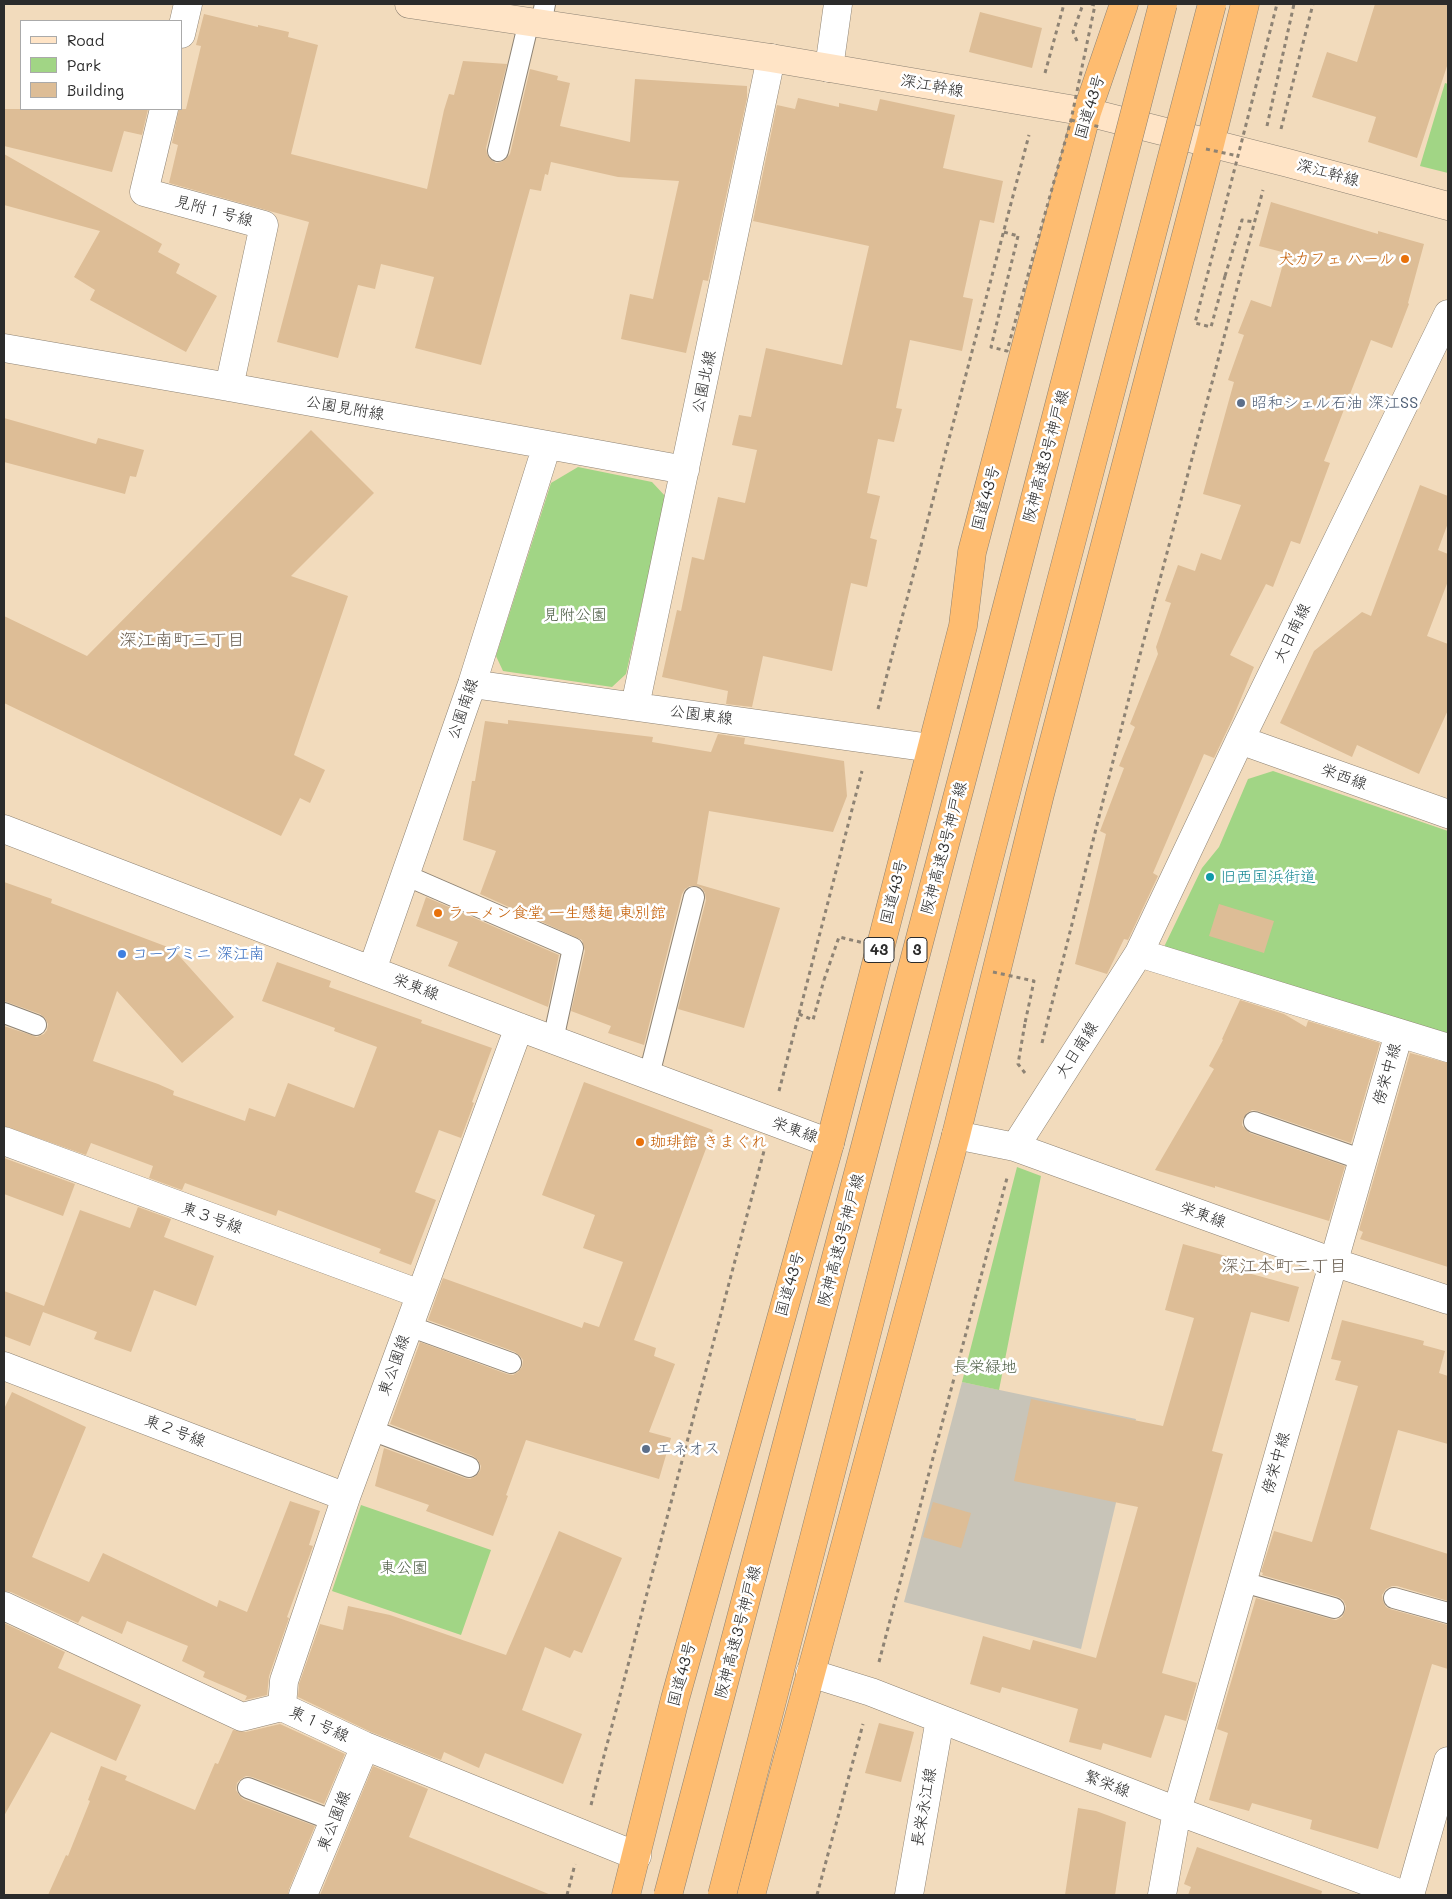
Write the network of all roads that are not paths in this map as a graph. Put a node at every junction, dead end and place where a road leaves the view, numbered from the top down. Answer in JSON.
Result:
{"nodes":[{"id":1,"x":188,"y":4,"type":"edge"},
{"id":2,"x":409,"y":4,"type":"edge"},
{"id":3,"x":838,"y":4,"type":"edge"},
{"id":4,"x":1124,"y":4,"type":"edge"},
{"id":5,"x":1163,"y":4,"type":"edge"},
{"id":6,"x":1212,"y":4,"type":"edge"},
{"id":7,"x":1245,"y":4,"type":"edge"},
{"id":8,"x":481,"y":9,"type":"edge"},
{"id":9,"x":538,"y":16,"type":"edge"},
{"id":10,"x":182,"y":30,"type":"edge"},
{"id":11,"x":771,"y":58,"type":"junction"},
{"id":12,"x":829,"y":68,"type":"junction"},
{"id":13,"x":164,"y":110,"type":"edge"},
{"id":14,"x":1087,"y":112,"type":"junction"},
{"id":15,"x":1210,"y":144,"type":"junction"},
{"id":16,"x":498,"y":152,"type":"dead end"},
{"id":17,"x":1448,"y":206,"type":"edge"},
{"id":18,"x":1448,"y":314,"type":"edge"},
{"id":19,"x":4,"y":348,"type":"edge"},
{"id":20,"x":229,"y":387,"type":"junction"},
{"id":21,"x":547,"y":445,"type":"junction"},
{"id":22,"x":685,"y":470,"type":"junction"},
{"id":23,"x":472,"y":684,"type":"junction"},
{"id":24,"x":635,"y":706,"type":"junction"},
{"id":25,"x":1240,"y":740,"type":"junction"},
{"id":26,"x":931,"y":748,"type":"junction"},
{"id":27,"x":1448,"y":814,"type":"edge"},
{"id":28,"x":4,"y":829,"type":"edge"},
{"id":29,"x":405,"y":875,"type":"junction"},
{"id":30,"x":694,"y":897,"type":"dead end"},
{"id":31,"x":1139,"y":953,"type":"junction"},
{"id":32,"x":372,"y":970,"type":"junction"},
{"id":33,"x":4,"y":1013,"type":"edge"},
{"id":34,"x":36,"y":1025,"type":"dead end"},
{"id":35,"x":519,"y":1027,"type":"junction"},
{"id":36,"x":1399,"y":1033,"type":"junction"},
{"id":37,"x":553,"y":1040,"type":"junction"},
{"id":38,"x":1448,"y":1048,"type":"edge"},
{"id":39,"x":649,"y":1075,"type":"junction"},
{"id":40,"x":1254,"y":1122,"type":"dead end"},
{"id":41,"x":956,"y":1135,"type":"junction"},
{"id":42,"x":4,"y":1141,"type":"edge"},
{"id":43,"x":830,"y":1143,"type":"junction"},
{"id":44,"x":1015,"y":1147,"type":"junction"},
{"id":45,"x":1363,"y":1160,"type":"junction"},
{"id":46,"x":1333,"y":1262,"type":"junction"},
{"id":47,"x":420,"y":1294,"type":"junction"},
{"id":48,"x":1448,"y":1300,"type":"edge"},
{"id":49,"x":409,"y":1326,"type":"junction"},
{"id":50,"x":511,"y":1364,"type":"dead end"},
{"id":51,"x":4,"y":1366,"type":"edge"},
{"id":52,"x":370,"y":1430,"type":"junction"},
{"id":53,"x":470,"y":1468,"type":"dead end"},
{"id":54,"x":346,"y":1497,"type":"junction"},
{"id":55,"x":1242,"y":1582,"type":"junction"},
{"id":56,"x":1394,"y":1598,"type":"dead end"},
{"id":57,"x":4,"y":1606,"type":"edge"},
{"id":58,"x":1334,"y":1608,"type":"dead end"},
{"id":59,"x":1448,"y":1613,"type":"edge"},
{"id":60,"x":810,"y":1673,"type":"junction"},
{"id":61,"x":282,"y":1707,"type":"junction"},
{"id":62,"x":940,"y":1719,"type":"junction"},
{"id":63,"x":365,"y":1746,"type":"junction"},
{"id":64,"x":1448,"y":1760,"type":"edge"},
{"id":65,"x":248,"y":1788,"type":"dead end"},
{"id":66,"x":1177,"y":1811,"type":"junction"},
{"id":67,"x":334,"y":1821,"type":"junction"},
{"id":68,"x":637,"y":1856,"type":"junction"},
{"id":69,"x":303,"y":1895,"type":"edge"},
{"id":70,"x":626,"y":1895,"type":"edge"},
{"id":71,"x":668,"y":1895,"type":"edge"},
{"id":72,"x":722,"y":1895,"type":"edge"},
{"id":73,"x":750,"y":1895,"type":"edge"},
{"id":74,"x":909,"y":1895,"type":"edge"},
{"id":75,"x":1162,"y":1895,"type":"edge"},
{"id":76,"x":1404,"y":1895,"type":"edge"},
{"id":77,"x":1410,"y":1895,"type":"edge"}],
"edges":[{"from":1,"to":10,"type":"street"},
{"from":2,"to":8,"type":"street","name":"深江幹線"},
{"from":3,"to":12,"type":"street"},
{"from":4,"to":14,"type":"highway","name":"国道43号","number":"43"},
{"from":5,"to":71,"type":"highway","name":"阪神高速3号神戸線","number":"3","bridge":true},
{"from":6,"to":72,"type":"highway","bridge":true},
{"from":7,"to":15,"type":"highway"},
{"from":8,"to":9,"type":"street","name":"深江幹線"},
{"from":9,"to":11,"type":"street","name":"深江幹線"},
{"from":9,"to":16,"type":"lane"},
{"from":11,"to":12,"type":"street","name":"深江幹線"},
{"from":11,"to":22,"type":"street","name":"公園北線"},
{"from":12,"to":14,"type":"street","name":"深江幹線"},
{"from":13,"to":20,"type":"street","name":"見附１号線"},
{"from":14,"to":15,"type":"street","name":"深江幹線"},
{"from":14,"to":26,"type":"highway","name":"国道43号","number":"43"},
{"from":15,"to":17,"type":"street","name":"深江幹線"},
{"from":15,"to":41,"type":"highway"},
{"from":18,"to":25,"type":"street","name":"大日南線"},
{"from":19,"to":20,"type":"street","name":"公園見附線"},
{"from":20,"to":21,"type":"street","name":"公園見附線"},
{"from":21,"to":22,"type":"street","name":"公園見附線"},
{"from":21,"to":23,"type":"street","name":"公園南線"},
{"from":22,"to":24,"type":"street","name":"公園北線"},
{"from":23,"to":24,"type":"street","name":"公園東線"},
{"from":23,"to":29,"type":"street","name":"公園南線"},
{"from":24,"to":26,"type":"street","name":"公園東線"},
{"from":25,"to":27,"type":"street","name":"栄西線"},
{"from":25,"to":31,"type":"street","name":"大日南線"},
{"from":26,"to":43,"type":"highway","name":"国道43号","number":"43"},
{"from":28,"to":32,"type":"street","name":"栄東線"},
{"from":29,"to":32,"type":"street","name":"公園南線"},
{"from":29,"to":37,"type":"lane"},
{"from":30,"to":39,"type":"lane"},
{"from":31,"to":36,"type":"street"},
{"from":31,"to":44,"type":"street","name":"大日南線"},
{"from":32,"to":35,"type":"street","name":"栄東線"},
{"from":33,"to":34,"type":"lane"},
{"from":35,"to":37,"type":"street","name":"栄東線"},
{"from":35,"to":47,"type":"street","name":"東公園線"},
{"from":36,"to":38,"type":"street"},
{"from":36,"to":45,"type":"street","name":"傍栄中線"},
{"from":37,"to":39,"type":"street","name":"栄東線"},
{"from":39,"to":43,"type":"street","name":"栄東線"},
{"from":40,"to":45,"type":"lane"},
{"from":41,"to":44,"type":"street","name":"栄東線"},
{"from":41,"to":60,"type":"highway"},
{"from":42,"to":47,"type":"street","name":"東３号線"},
{"from":43,"to":68,"type":"highway","name":"国道43号","number":"43"},
{"from":44,"to":46,"type":"street","name":"栄東線"},
{"from":45,"to":46,"type":"street","name":"傍栄中線"},
{"from":46,"to":48,"type":"street","name":"栄東線"},
{"from":46,"to":55,"type":"street","name":"傍栄中線"},
{"from":47,"to":49,"type":"street","name":"東公園線"},
{"from":49,"to":50,"type":"lane"},
{"from":49,"to":52,"type":"street","name":"東公園線"},
{"from":51,"to":54,"type":"street","name":"東２号線"},
{"from":52,"to":53,"type":"lane"},
{"from":52,"to":54,"type":"street","name":"東公園線"},
{"from":54,"to":61,"type":"street","name":"東公園線"},
{"from":55,"to":58,"type":"lane"},
{"from":55,"to":66,"type":"street","name":"傍栄中線"},
{"from":56,"to":59,"type":"lane"},
{"from":57,"to":61,"type":"street","name":"東１号線"},
{"from":60,"to":62,"type":"street","name":"繁栄線"},
{"from":60,"to":73,"type":"highway"},
{"from":61,"to":63,"type":"street","name":"東１号線"},
{"from":62,"to":66,"type":"street","name":"繁栄線"},
{"from":62,"to":74,"type":"street","name":"長栄永江線"},
{"from":63,"to":67,"type":"street","name":"東公園線"},
{"from":63,"to":68,"type":"street","name":"東１号線"},
{"from":64,"to":77,"type":"street"},
{"from":65,"to":67,"type":"lane"},
{"from":66,"to":75,"type":"street","name":"傍栄中線"},
{"from":66,"to":76,"type":"street","name":"繁栄線"},
{"from":67,"to":69,"type":"street","name":"東公園線"},
{"from":68,"to":70,"type":"highway","name":"国道43号","number":"43"}]}
